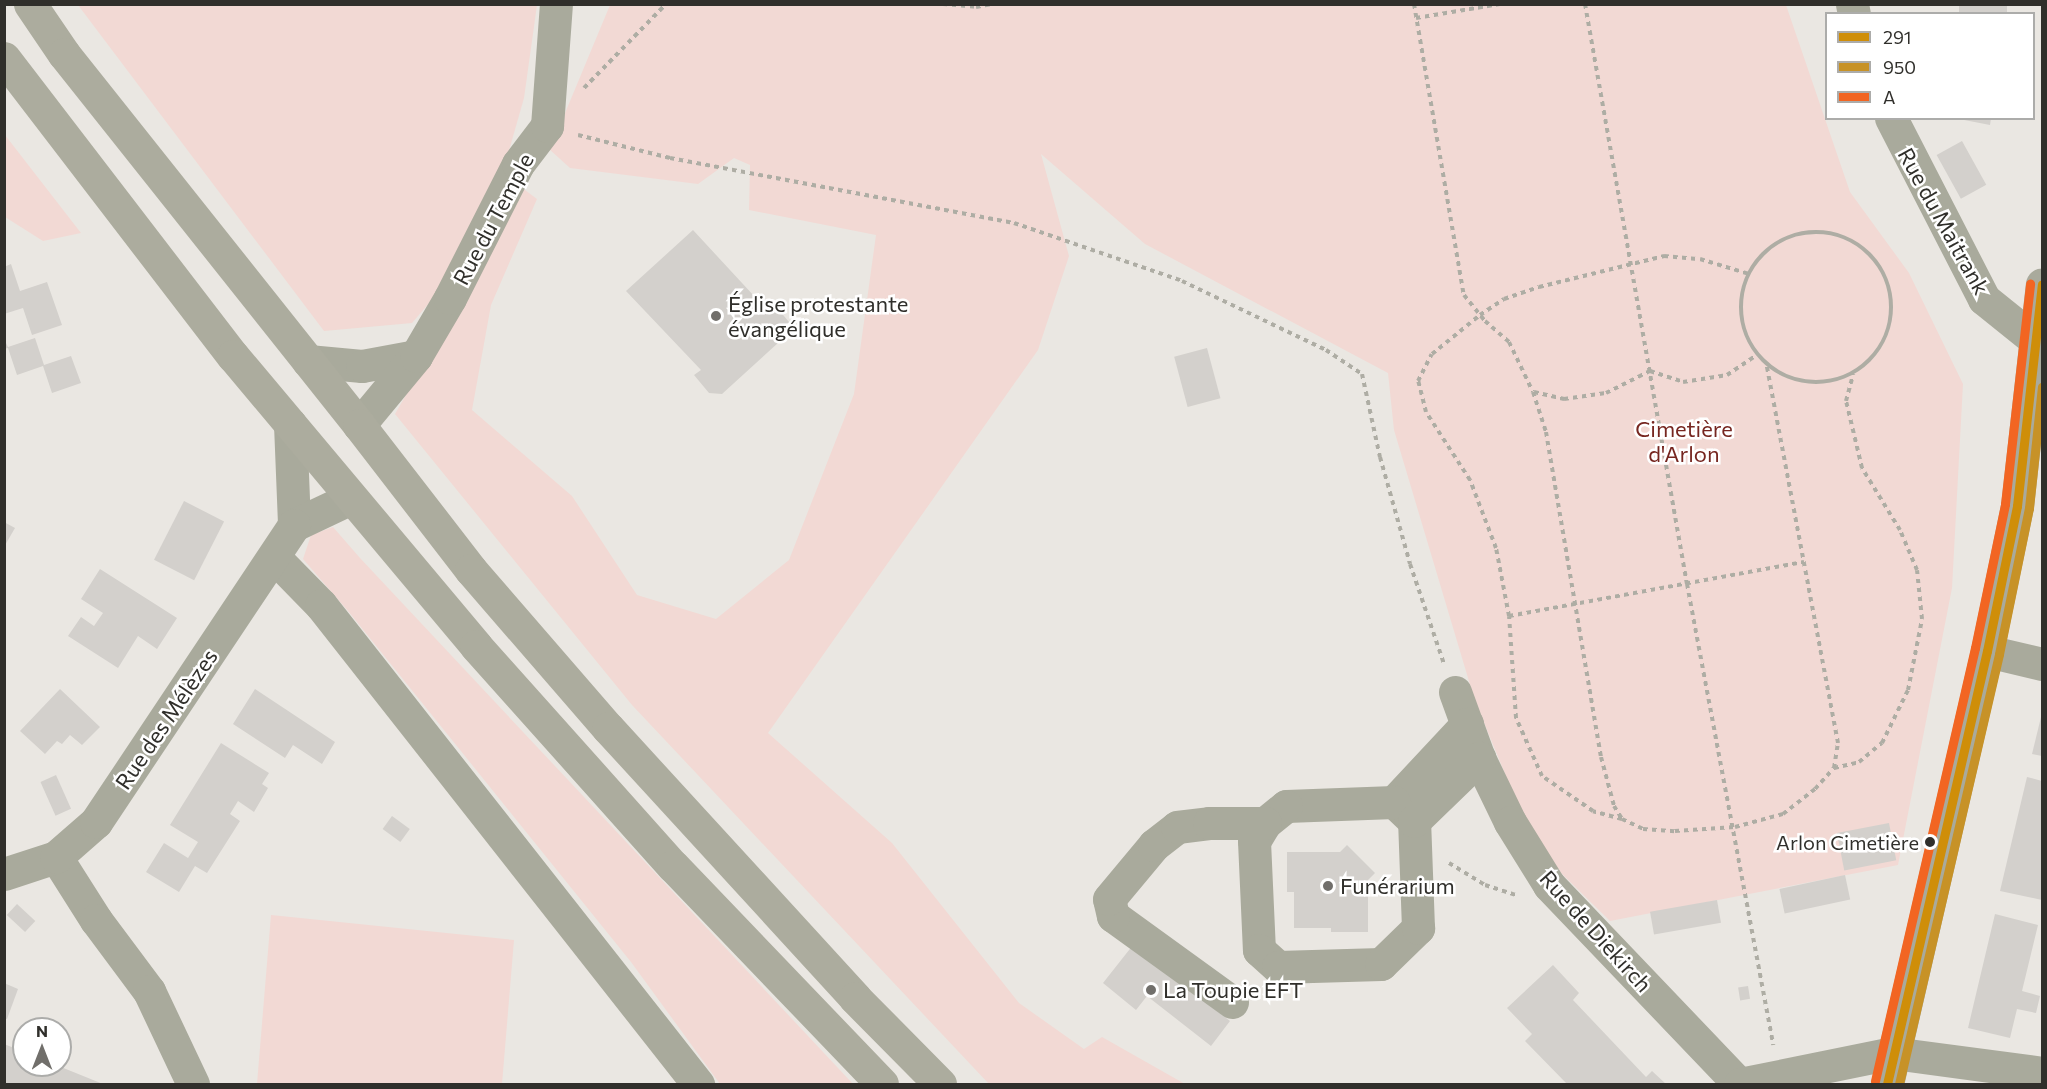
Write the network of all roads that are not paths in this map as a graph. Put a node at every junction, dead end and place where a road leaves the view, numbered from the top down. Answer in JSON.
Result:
{"nodes":[{"id":1,"x":30,"y":4,"type":"edge"},
{"id":2,"x":556,"y":4,"type":"edge"},
{"id":3,"x":4,"y":58,"type":"edge"},
{"id":4,"x":1892,"y":120,"type":"edge"},
{"id":5,"x":2043,"y":284,"type":"edge"},
{"id":6,"x":2035,"y":340,"type":"junction"},
{"id":7,"x":416,"y":356,"type":"junction"},
{"id":8,"x":308,"y":361,"type":"junction"},
{"id":9,"x":290,"y":424,"type":"junction"},
{"id":10,"x":359,"y":425,"type":"junction"},
{"id":11,"x":351,"y":498,"type":"junction"},
{"id":12,"x":294,"y":525,"type":"junction"},
{"id":13,"x":274,"y":557,"type":"junction"},
{"id":14,"x":1987,"y":651,"type":"junction"},
{"id":15,"x":2043,"y":664,"type":"edge"},
{"id":16,"x":1455,"y":692,"type":"road end"},
{"id":17,"x":1467,"y":724,"type":"junction"},
{"id":18,"x":1479,"y":758,"type":"junction"},
{"id":19,"x":1404,"y":812,"type":"junction"},
{"id":20,"x":1265,"y":823,"type":"junction"},
{"id":21,"x":56,"y":857,"type":"junction"},
{"id":22,"x":4,"y":874,"type":"edge"},
{"id":23,"x":1232,"y":1002,"type":"dead end"},
{"id":24,"x":1893,"y":1053,"type":"junction"},
{"id":25,"x":2043,"y":1073,"type":"edge"},
{"id":26,"x":193,"y":1084,"type":"edge"},
{"id":27,"x":698,"y":1084,"type":"edge"},
{"id":28,"x":882,"y":1084,"type":"edge"},
{"id":29,"x":940,"y":1084,"type":"edge"},
{"id":30,"x":1739,"y":1084,"type":"edge"},
{"id":31,"x":1887,"y":1084,"type":"edge"}],
"edges":[{"from":1,"to":8,"type":"main road"},
{"from":2,"to":7,"type":"street","name":"Rue du Temple"},
{"from":3,"to":9,"type":"main road"},
{"from":4,"to":6,"type":"street","name":"Rue du Maitrank"},
{"from":5,"to":6,"type":"street"},
{"from":6,"to":14,"type":"street"},
{"from":7,"to":8,"type":"street"},
{"from":7,"to":10,"type":"street","name":"Rue du Temple"},
{"from":8,"to":10,"type":"main road"},
{"from":9,"to":11,"type":"main road"},
{"from":9,"to":12,"type":"street"},
{"from":10,"to":29,"type":"main road"},
{"from":11,"to":12,"type":"street"},
{"from":11,"to":28,"type":"main road"},
{"from":12,"to":13,"type":"street","name":"Rue des Mélèzes"},
{"from":13,"to":21,"type":"street","name":"Rue des Mélèzes"},
{"from":13,"to":27,"type":"street"},
{"from":14,"to":15,"type":"street"},
{"from":14,"to":24,"type":"street"},
{"from":16,"to":17,"type":"street","name":"Rue de Diekirch"},
{"from":17,"to":18,"type":"street","name":"Rue de Diekirch"},
{"from":17,"to":19,"type":"street"},
{"from":18,"to":19,"type":"street"},
{"from":18,"to":30,"type":"street","name":"Rue de Diekirch"},
{"from":19,"to":20,"type":"street"},
{"from":19,"to":20,"type":"street"},
{"from":20,"to":23,"type":"street"},
{"from":21,"to":22,"type":"street","name":"Rue des Mélèzes"},
{"from":21,"to":26,"type":"street"},
{"from":24,"to":25,"type":"street","name":"Rue de Diekirch"},
{"from":24,"to":30,"type":"street","name":"Rue de Diekirch"},
{"from":24,"to":31,"type":"street"}]}
